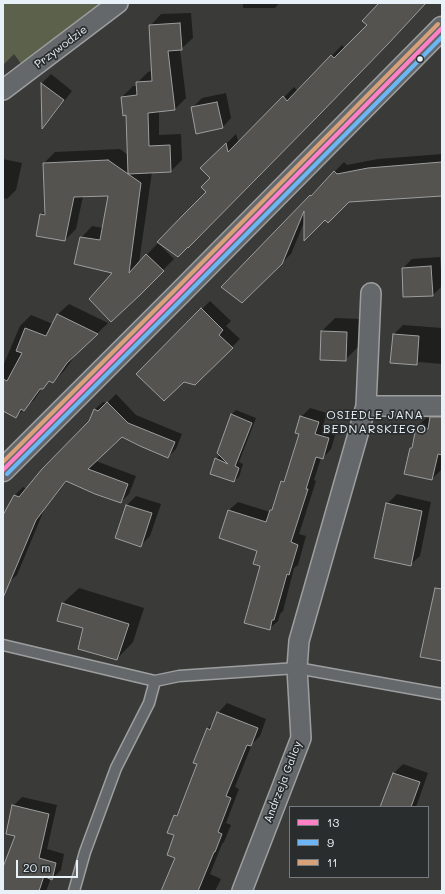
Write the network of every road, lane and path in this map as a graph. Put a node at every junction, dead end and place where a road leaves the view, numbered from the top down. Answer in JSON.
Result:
{"nodes":[{"id":1,"x":118,"y":3,"type":"edge"},
{"id":2,"x":442,"y":28,"type":"edge"},
{"id":3,"x":3,"y":90,"type":"edge"},
{"id":4,"x":371,"y":293,"type":"dead end"},
{"id":5,"x":366,"y":406,"type":"junction"},
{"id":6,"x":442,"y":406,"type":"edge"},
{"id":7,"x":3,"y":470,"type":"edge"},
{"id":8,"x":3,"y":646,"type":"edge"},
{"id":9,"x":297,"y":668,"type":"junction"},
{"id":10,"x":155,"y":681,"type":"junction"},
{"id":11,"x":442,"y":694,"type":"edge"},
{"id":12,"x":74,"y":891,"type":"edge"},
{"id":13,"x":242,"y":891,"type":"edge"}],
"edges":[{"from":1,"to":3,"type":"street","name":"Przywodzie"},
{"from":2,"to":7,"type":"street"},
{"from":4,"to":5,"type":"street","name":"Andrzeja Galicy"},
{"from":5,"to":6,"type":"street"},
{"from":5,"to":9,"type":"street","name":"Andrzeja Galicy"},
{"from":8,"to":10,"type":"lane"},
{"from":9,"to":10,"type":"lane"},
{"from":9,"to":11,"type":"lane"},
{"from":9,"to":13,"type":"street","name":"Andrzeja Galicy"},
{"from":10,"to":12,"type":"lane"}]}
